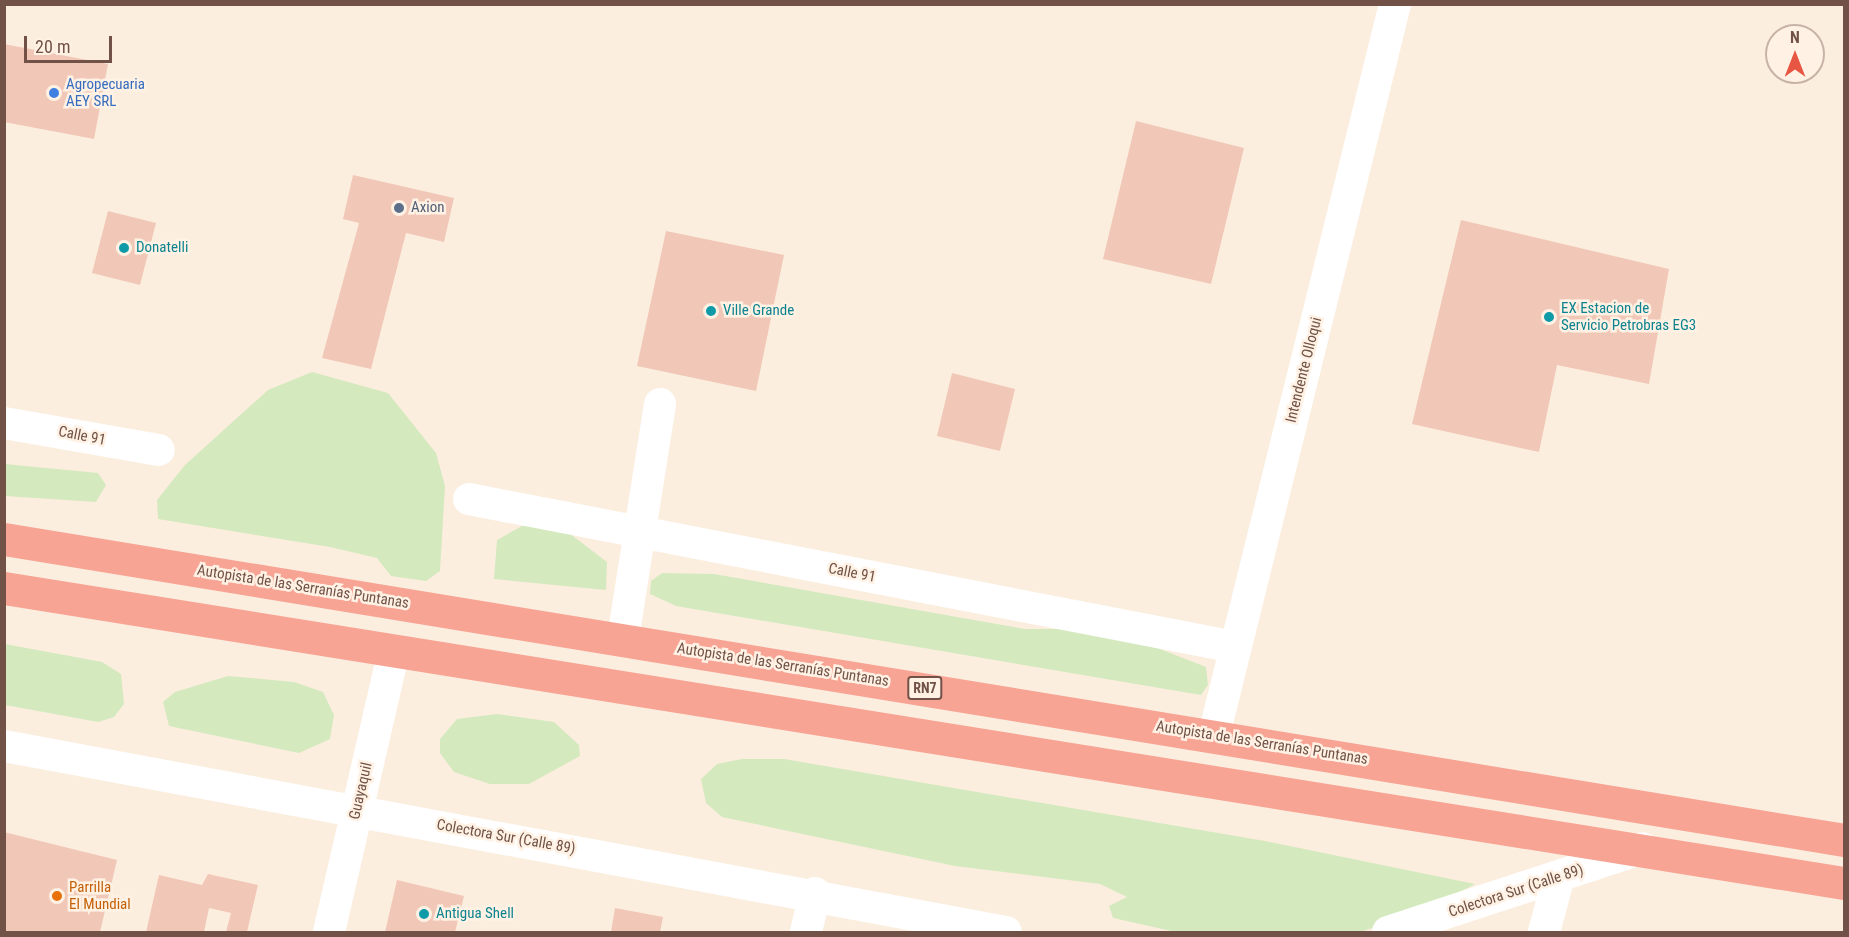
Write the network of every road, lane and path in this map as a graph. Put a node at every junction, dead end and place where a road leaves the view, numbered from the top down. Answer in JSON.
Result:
{"nodes":[{"id":1,"x":1395,"y":4,"type":"edge"},
{"id":2,"x":660,"y":404,"type":"dead end"},
{"id":3,"x":4,"y":423,"type":"edge"},
{"id":4,"x":159,"y":450,"type":"dead end"},
{"id":5,"x":469,"y":499,"type":"dead end"},
{"id":6,"x":640,"y":532,"type":"junction"},
{"id":7,"x":4,"y":539,"type":"edge"},
{"id":8,"x":4,"y":588,"type":"edge"},
{"id":9,"x":623,"y":638,"type":"junction"},
{"id":10,"x":1235,"y":647,"type":"junction"},
{"id":11,"x":394,"y":650,"type":"junction"},
{"id":12,"x":1214,"y":735,"type":"junction"},
{"id":13,"x":4,"y":746,"type":"edge"},
{"id":14,"x":357,"y":809,"type":"junction"},
{"id":15,"x":1845,"y":840,"type":"edge"},
{"id":16,"x":1643,"y":847,"type":"junction"},
{"id":17,"x":1559,"y":876,"type":"junction"},
{"id":18,"x":1845,"y":883,"type":"edge"},
{"id":19,"x":814,"y":893,"type":"junction"},
{"id":20,"x":329,"y":933,"type":"edge"},
{"id":21,"x":806,"y":933,"type":"edge"},
{"id":22,"x":1006,"y":933,"type":"edge"},
{"id":23,"x":1388,"y":933,"type":"edge"},
{"id":24,"x":1544,"y":933,"type":"edge"}],
"edges":[{"from":1,"to":10,"type":"street","name":"Intendente Olloqui"},
{"from":2,"to":6,"type":"street"},
{"from":3,"to":4,"type":"street","name":"Calle 91"},
{"from":5,"to":6,"type":"street","name":"Calle 91"},
{"from":6,"to":9,"type":"street"},
{"from":6,"to":10,"type":"street","name":"Calle 91"},
{"from":7,"to":9,"type":"highway","name":"Autopista de las Serranías Puntanas","number":"RN7"},
{"from":8,"to":11,"type":"highway"},
{"from":9,"to":12,"type":"highway","name":"Autopista de las Serranías Puntanas","number":"RN7"},
{"from":10,"to":12,"type":"street","name":"Intendente Olloqui"},
{"from":11,"to":14,"type":"street","name":"Guayaquil"},
{"from":11,"to":16,"type":"highway"},
{"from":12,"to":15,"type":"highway","name":"Autopista de las Serranías Puntanas","number":"RN7"},
{"from":13,"to":14,"type":"street","name":"Colectora Sur (Calle 89)"},
{"from":14,"to":19,"type":"street","name":"Colectora Sur (Calle 89)"},
{"from":14,"to":20,"type":"street","name":"Guayaquil"},
{"from":16,"to":17,"type":"street","name":"Colectora Sur (Calle 89)"},
{"from":16,"to":18,"type":"highway"},
{"from":17,"to":23,"type":"street","name":"Colectora Sur (Calle 89)"},
{"from":17,"to":24,"type":"street"},
{"from":19,"to":21,"type":"street"},
{"from":19,"to":22,"type":"street","name":"Colectora Sur (Calle 89)"}]}
